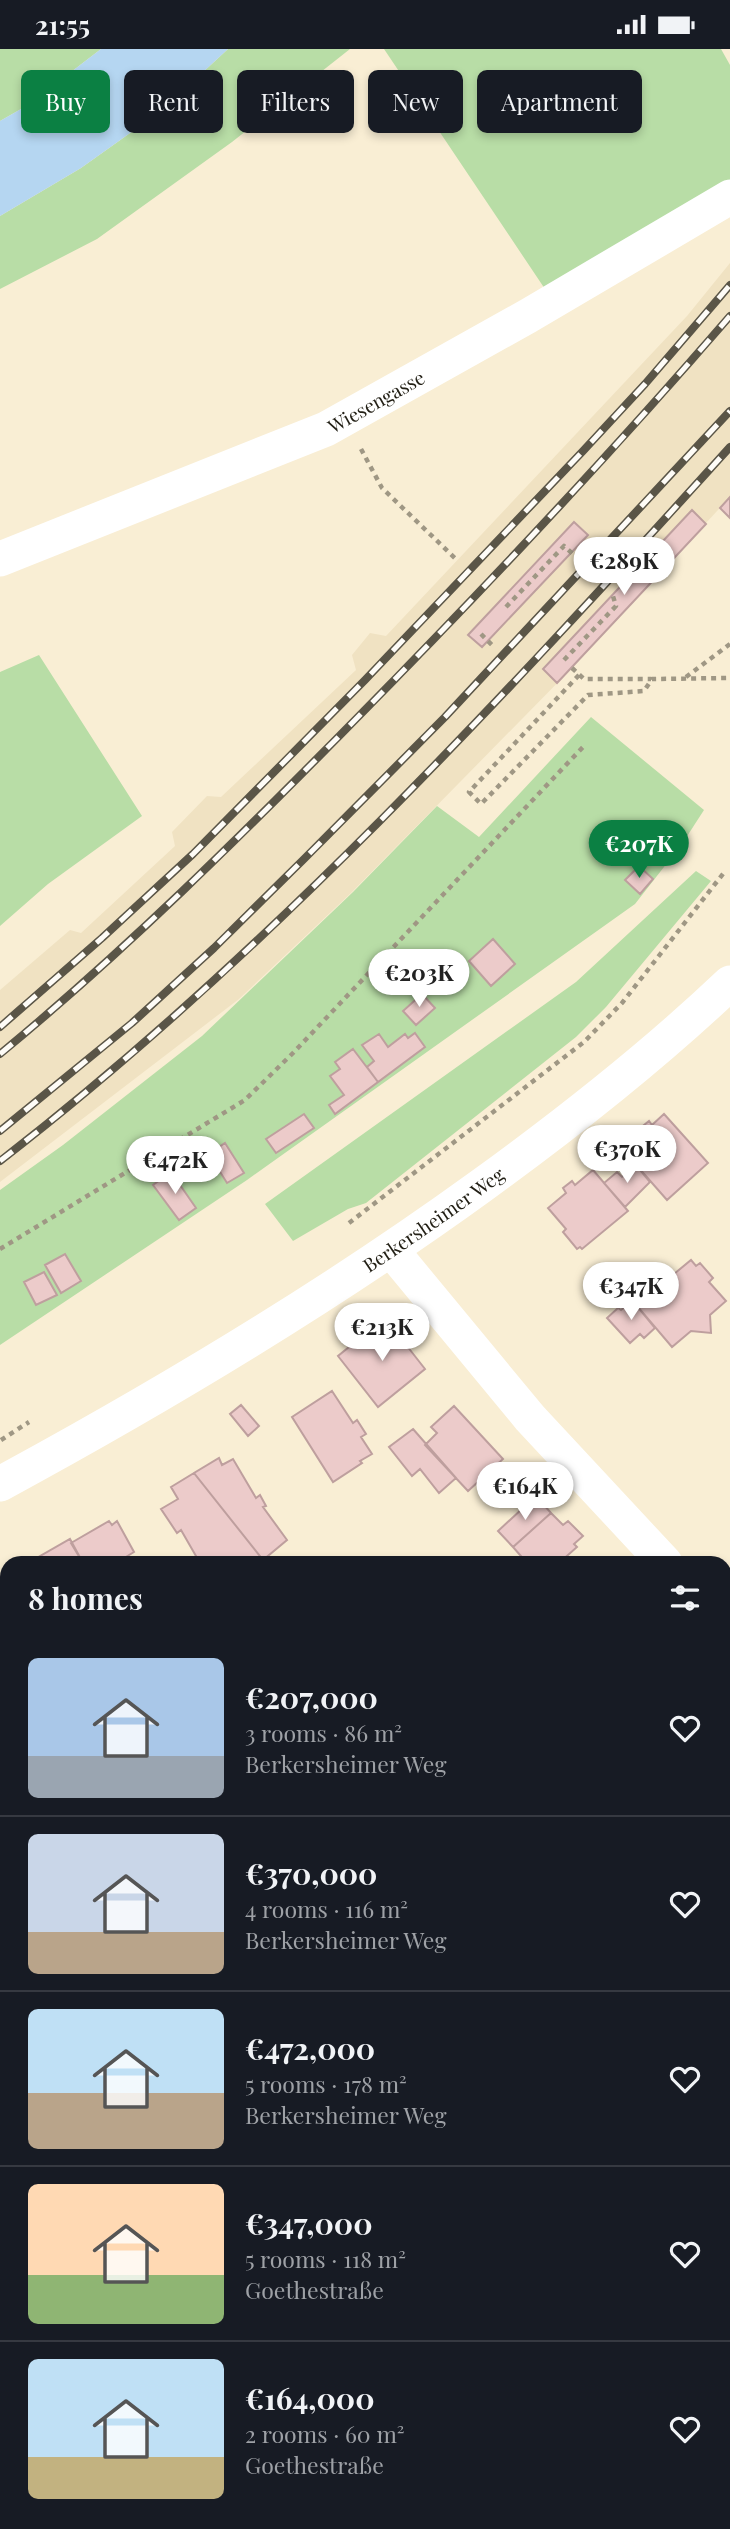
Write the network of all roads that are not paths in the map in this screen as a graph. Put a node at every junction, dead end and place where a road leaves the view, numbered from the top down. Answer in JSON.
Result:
{"nodes":[{"id":1,"x":730,"y":197,"type":"edge"},
{"id":2,"x":0,"y":559,"type":"edge"},
{"id":3,"x":730,"y":983,"type":"edge"},
{"id":4,"x":392,"y":1251,"type":"junction"},
{"id":5,"x":0,"y":1483,"type":"edge"},
{"id":6,"x":658,"y":1556,"type":"edge"}],
"edges":[{"from":1,"to":2,"type":"street","name":"Wiesengasse"},
{"from":3,"to":4,"type":"street","name":"Berkersheimer Weg"},
{"from":4,"to":5,"type":"street","name":"Berkersheimer Weg"},
{"from":4,"to":6,"type":"street"}]}
